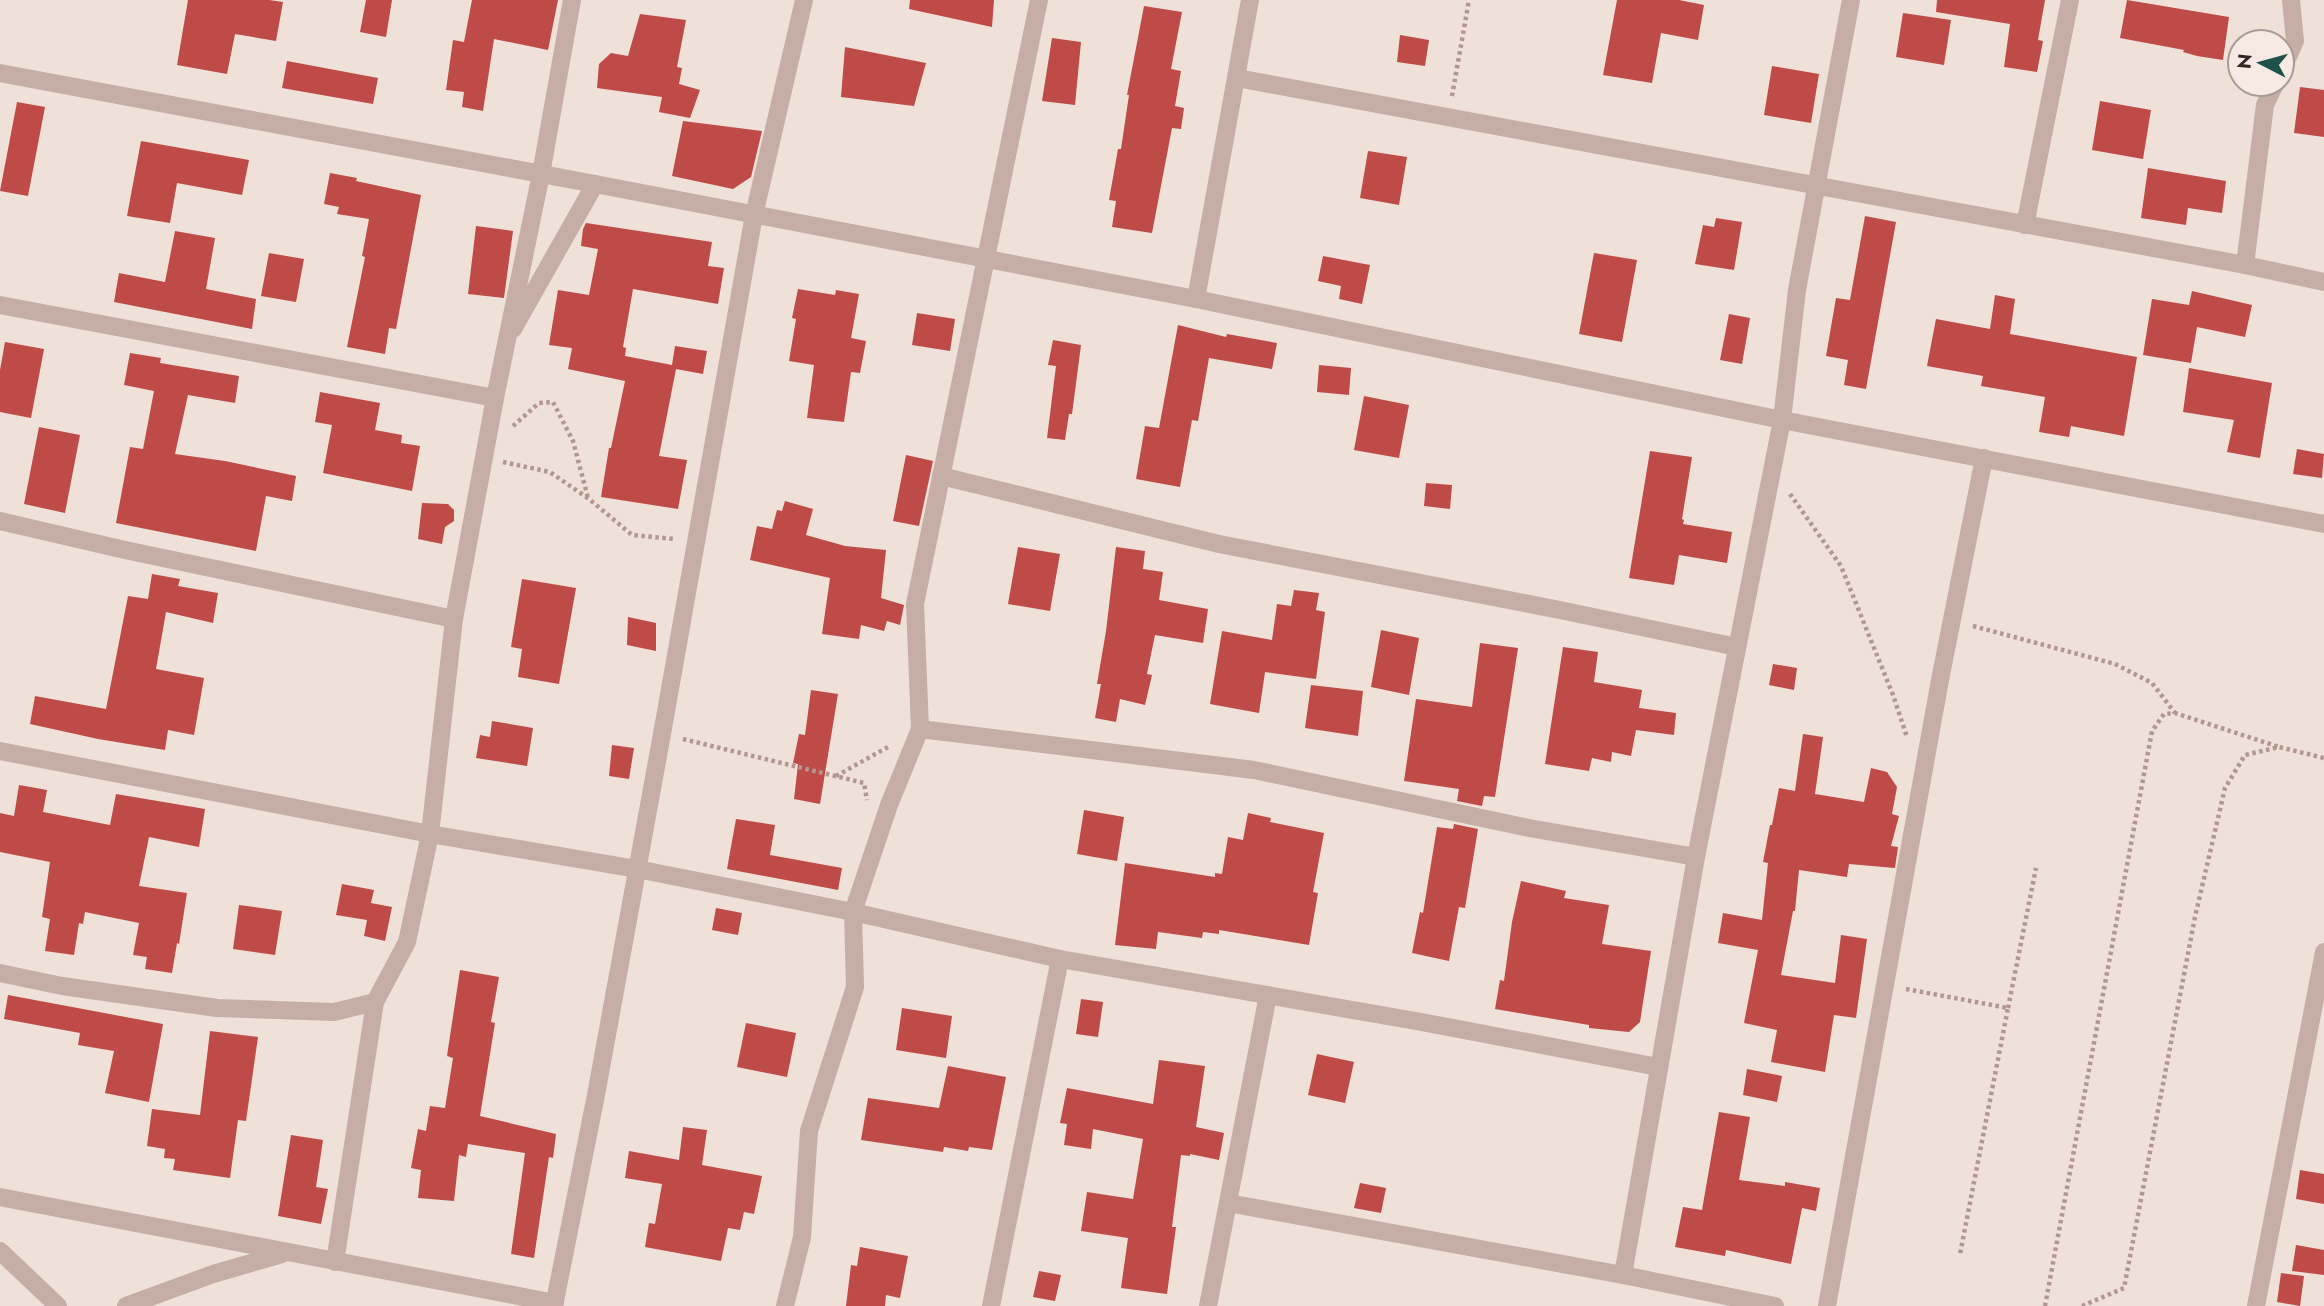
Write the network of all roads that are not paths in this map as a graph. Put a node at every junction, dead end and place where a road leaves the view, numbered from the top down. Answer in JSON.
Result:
{"nodes":[{"id":1,"x":572,"y":0,"type":"edge"},
{"id":2,"x":804,"y":0,"type":"edge"},
{"id":3,"x":1040,"y":0,"type":"edge"},
{"id":4,"x":1251,"y":0,"type":"edge"},
{"id":5,"x":1851,"y":0,"type":"edge"},
{"id":6,"x":2070,"y":0,"type":"edge"},
{"id":7,"x":2291,"y":0,"type":"edge"},
{"id":8,"x":2294,"y":28,"type":"edge"},
{"id":9,"x":0,"y":73,"type":"edge"},
{"id":10,"x":1237,"y":78,"type":"junction"},
{"id":11,"x":2268,"y":98,"type":"edge"},
{"id":12,"x":541,"y":174,"type":"junction"},
{"id":13,"x":595,"y":184,"type":"junction"},
{"id":14,"x":1819,"y":185,"type":"junction"},
{"id":15,"x":754,"y":215,"type":"junction"},
{"id":16,"x":2025,"y":225,"type":"junction"},
{"id":17,"x":984,"y":259,"type":"junction"},
{"id":18,"x":2245,"y":265,"type":"junction"},
{"id":19,"x":2324,"y":282,"type":"edge"},
{"id":20,"x":1196,"y":299,"type":"junction"},
{"id":21,"x":0,"y":305,"type":"edge"},
{"id":22,"x":507,"y":338,"type":"junction"},
{"id":23,"x":495,"y":398,"type":"junction"},
{"id":24,"x":1782,"y":420,"type":"junction"},
{"id":25,"x":1984,"y":458,"type":"junction"},
{"id":26,"x":941,"y":476,"type":"junction"},
{"id":27,"x":0,"y":521,"type":"edge"},
{"id":28,"x":2324,"y":524,"type":"edge"},
{"id":29,"x":454,"y":619,"type":"junction"},
{"id":30,"x":1737,"y":647,"type":"junction"},
{"id":31,"x":920,"y":729,"type":"junction"},
{"id":32,"x":0,"y":751,"type":"edge"},
{"id":33,"x":430,"y":834,"type":"junction"},
{"id":34,"x":1696,"y":856,"type":"junction"},
{"id":35,"x":637,"y":869,"type":"junction"},
{"id":36,"x":853,"y":912,"type":"junction"},
{"id":37,"x":2324,"y":952,"type":"edge"},
{"id":38,"x":1060,"y":959,"type":"junction"},
{"id":39,"x":0,"y":973,"type":"edge"},
{"id":40,"x":1268,"y":995,"type":"junction"},
{"id":41,"x":375,"y":1002,"type":"junction"},
{"id":42,"x":1658,"y":1067,"type":"junction"},
{"id":43,"x":0,"y":1196,"type":"edge"},
{"id":44,"x":1228,"y":1203,"type":"junction"},
{"id":45,"x":0,"y":1251,"type":"edge"},
{"id":46,"x":287,"y":1252,"type":"junction"},
{"id":47,"x":335,"y":1262,"type":"junction"},
{"id":48,"x":1623,"y":1275,"type":"junction"},
{"id":49,"x":554,"y":1304,"type":"edge"},
{"id":50,"x":58,"y":1306,"type":"edge"},
{"id":51,"x":126,"y":1306,"type":"edge"},
{"id":52,"x":785,"y":1306,"type":"edge"},
{"id":53,"x":991,"y":1306,"type":"edge"},
{"id":54,"x":1209,"y":1306,"type":"edge"},
{"id":55,"x":1775,"y":1306,"type":"edge"},
{"id":56,"x":1827,"y":1306,"type":"edge"},
{"id":57,"x":2256,"y":1306,"type":"edge"}],
"edges":[{"from":1,"to":12,"type":"street"},
{"from":2,"to":15,"type":"street"},
{"from":3,"to":17,"type":"street"},
{"from":4,"to":10,"type":"street"},
{"from":5,"to":14,"type":"street"},
{"from":6,"to":16,"type":"street"},
{"from":7,"to":8,"type":"street"},
{"from":9,"to":12,"type":"street"},
{"from":10,"to":14,"type":"street"},
{"from":10,"to":20,"type":"street"},
{"from":11,"to":18,"type":"street"},
{"from":12,"to":13,"type":"street"},
{"from":12,"to":22,"type":"street"},
{"from":13,"to":15,"type":"street"},
{"from":13,"to":22,"type":"street"},
{"from":14,"to":16,"type":"street"},
{"from":14,"to":24,"type":"street"},
{"from":15,"to":17,"type":"street"},
{"from":15,"to":35,"type":"street"},
{"from":16,"to":18,"type":"street"},
{"from":17,"to":20,"type":"street"},
{"from":17,"to":26,"type":"street"},
{"from":18,"to":19,"type":"street"},
{"from":20,"to":24,"type":"street"},
{"from":21,"to":23,"type":"street"},
{"from":22,"to":23,"type":"street"},
{"from":23,"to":29,"type":"street"},
{"from":24,"to":25,"type":"street"},
{"from":24,"to":30,"type":"street"},
{"from":25,"to":28,"type":"street"},
{"from":25,"to":56,"type":"street"},
{"from":26,"to":30,"type":"street"},
{"from":26,"to":31,"type":"street"},
{"from":27,"to":29,"type":"street"},
{"from":29,"to":33,"type":"street"},
{"from":30,"to":34,"type":"street"},
{"from":31,"to":34,"type":"street"},
{"from":31,"to":36,"type":"street"},
{"from":32,"to":33,"type":"street"},
{"from":33,"to":35,"type":"street"},
{"from":33,"to":41,"type":"street"},
{"from":34,"to":42,"type":"street"},
{"from":35,"to":36,"type":"street"},
{"from":35,"to":49,"type":"street"},
{"from":36,"to":38,"type":"street"},
{"from":36,"to":52,"type":"street"},
{"from":37,"to":57,"type":"street"},
{"from":38,"to":40,"type":"street"},
{"from":38,"to":53,"type":"street"},
{"from":39,"to":41,"type":"street"},
{"from":40,"to":42,"type":"street"},
{"from":40,"to":44,"type":"street"},
{"from":41,"to":47,"type":"street"},
{"from":42,"to":48,"type":"street"},
{"from":43,"to":46,"type":"street"},
{"from":44,"to":48,"type":"street"},
{"from":44,"to":54,"type":"street"},
{"from":45,"to":50,"type":"street"},
{"from":46,"to":47,"type":"street"},
{"from":46,"to":51,"type":"street"},
{"from":47,"to":49,"type":"street"},
{"from":48,"to":55,"type":"street"}]}
